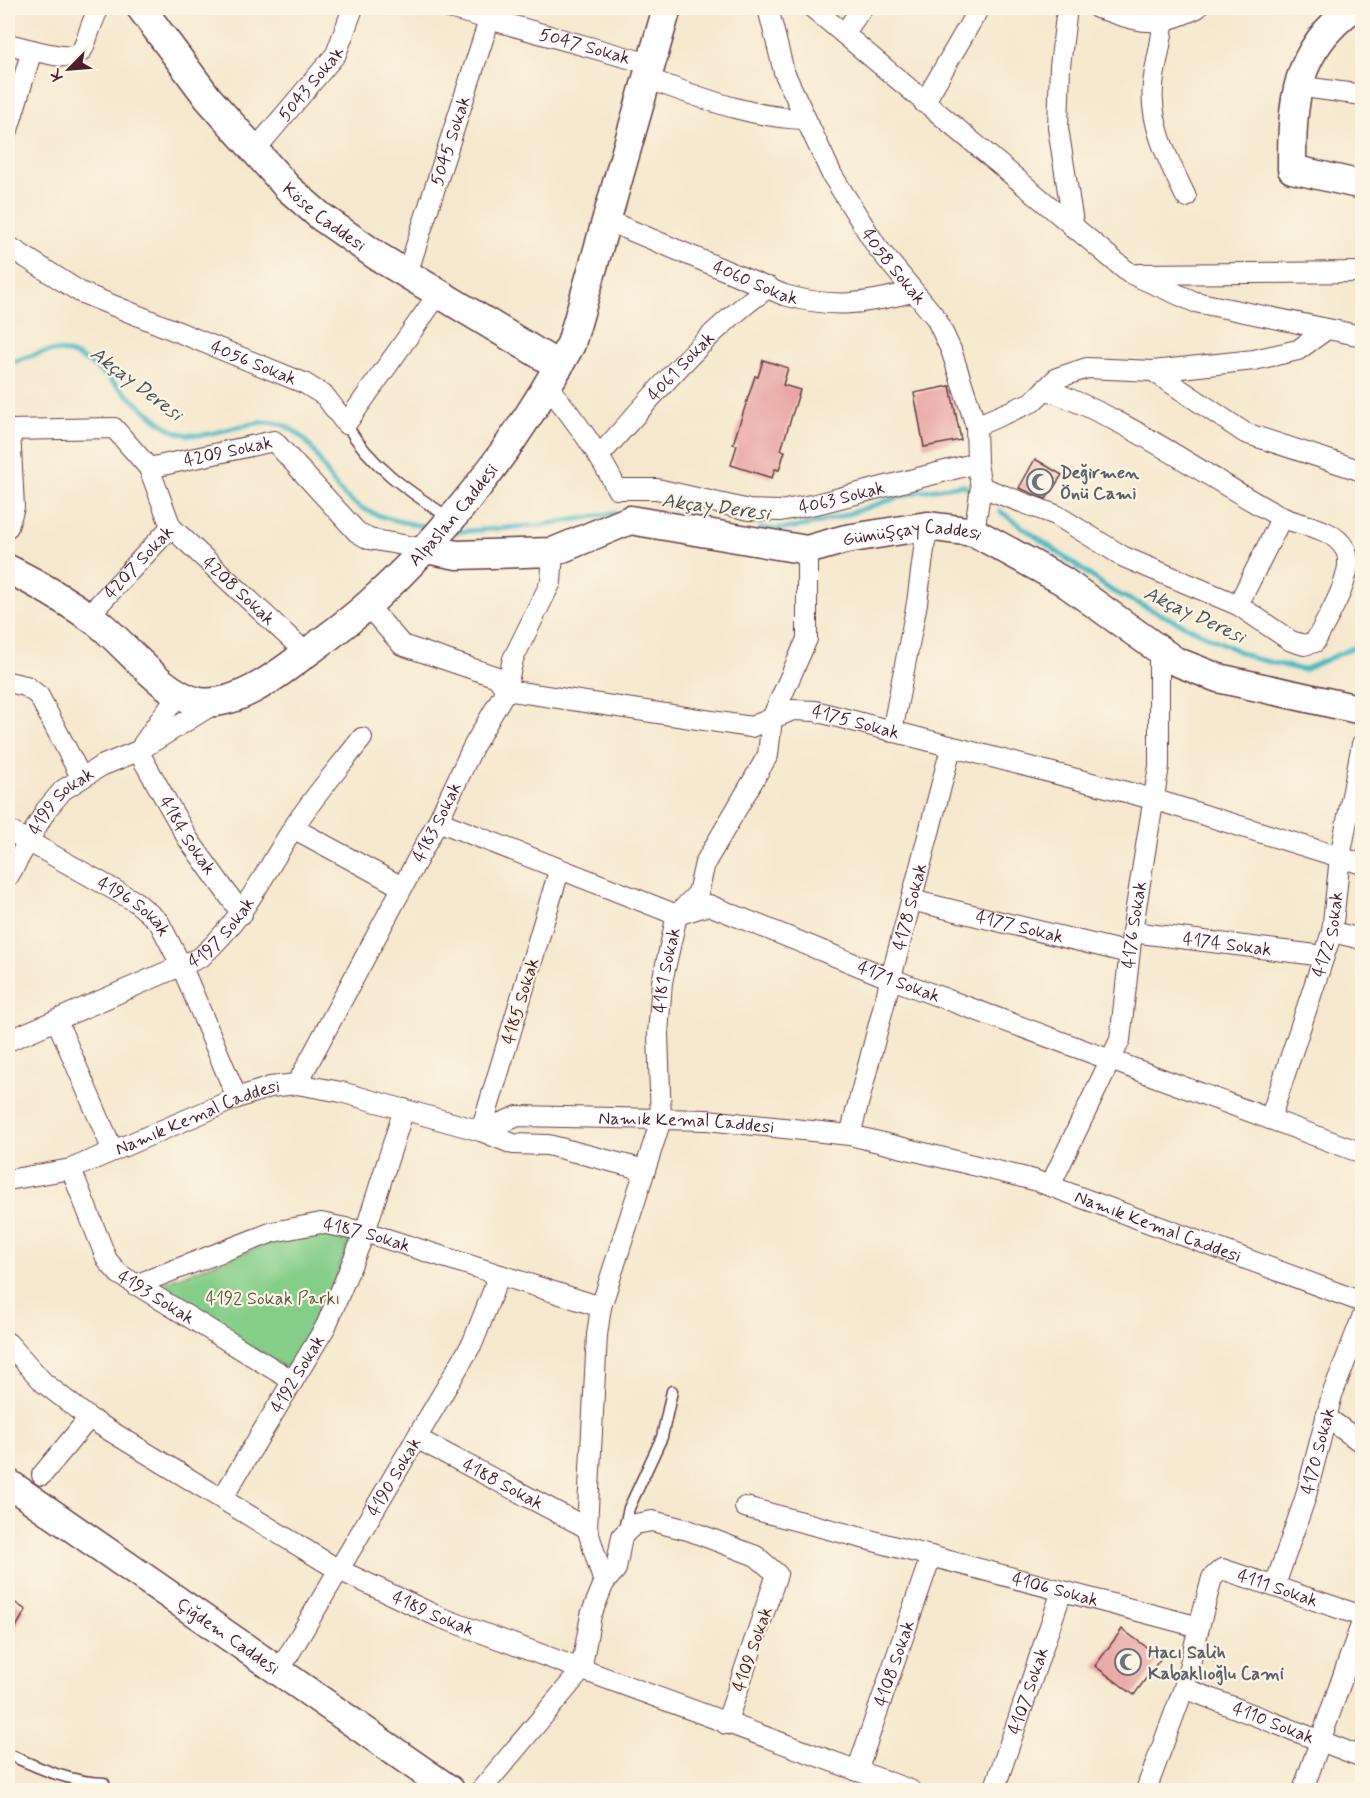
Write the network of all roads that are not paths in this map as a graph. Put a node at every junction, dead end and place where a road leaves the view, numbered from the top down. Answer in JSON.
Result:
{"nodes":[{"id":1,"x":99,"y":8,"type":"edge"},
{"id":2,"x":141,"y":8,"type":"edge"},
{"id":3,"x":353,"y":8,"type":"edge"},
{"id":4,"x":449,"y":8,"type":"edge"},
{"id":5,"x":667,"y":8,"type":"edge"},
{"id":6,"x":768,"y":8,"type":"edge"},
{"id":7,"x":813,"y":8,"type":"edge"},
{"id":8,"x":862,"y":8,"type":"edge"},
{"id":9,"x":1067,"y":8,"type":"edge"},
{"id":10,"x":1097,"y":8,"type":"edge"},
{"id":11,"x":1197,"y":8,"type":"edge"},
{"id":12,"x":971,"y":10,"type":"edge"},
{"id":13,"x":491,"y":13,"type":"edge"},
{"id":14,"x":1352,"y":15,"type":"edge"},
{"id":15,"x":1163,"y":20,"type":"junction"},
{"id":16,"x":844,"y":34,"type":"junction"},
{"id":17,"x":8,"y":44,"type":"edge"},
{"id":18,"x":32,"y":50,"type":"junction"},
{"id":19,"x":648,"y":71,"type":"junction"},
{"id":20,"x":1297,"y":86,"type":"junction"},
{"id":21,"x":1362,"y":95,"type":"edge"},
{"id":22,"x":924,"y":103,"type":"junction"},
{"id":23,"x":805,"y":119,"type":"junction"},
{"id":24,"x":8,"y":130,"type":"edge"},
{"id":25,"x":254,"y":152,"type":"junction"},
{"id":26,"x":1362,"y":185,"type":"edge"},
{"id":27,"x":1185,"y":197,"type":"dead end"},
{"id":28,"x":606,"y":220,"type":"junction"},
{"id":29,"x":1074,"y":229,"type":"junction"},
{"id":30,"x":8,"y":246,"type":"edge"},
{"id":31,"x":1362,"y":272,"type":"edge"},
{"id":32,"x":1130,"y":273,"type":"junction"},
{"id":33,"x":407,"y":274,"type":"junction"},
{"id":34,"x":769,"y":287,"type":"junction"},
{"id":35,"x":912,"y":292,"type":"junction"},
{"id":36,"x":439,"y":294,"type":"junction"},
{"id":37,"x":1327,"y":329,"type":"junction"},
{"id":38,"x":1362,"y":336,"type":"edge"},
{"id":39,"x":1153,"y":371,"type":"junction"},
{"id":40,"x":554,"y":377,"type":"junction"},
{"id":41,"x":1045,"y":389,"type":"junction"},
{"id":42,"x":346,"y":424,"type":"junction"},
{"id":43,"x":976,"y":426,"type":"junction"},
{"id":44,"x":9,"y":430,"type":"edge"},
{"id":45,"x":600,"y":455,"type":"junction"},
{"id":46,"x":976,"y":464,"type":"junction"},
{"id":47,"x":148,"y":468,"type":"junction"},
{"id":48,"x":1362,"y":471,"type":"edge"},
{"id":49,"x":981,"y":487,"type":"junction"},
{"id":50,"x":1282,"y":517,"type":"junction"},
{"id":51,"x":452,"y":519,"type":"junction"},
{"id":52,"x":927,"y":526,"type":"junction"},
{"id":53,"x":8,"y":527,"type":"edge"},
{"id":54,"x":171,"y":527,"type":"junction"},
{"id":55,"x":974,"y":532,"type":"junction"},
{"id":56,"x":426,"y":549,"type":"junction"},
{"id":57,"x":807,"y":550,"type":"junction"},
{"id":58,"x":553,"y":552,"type":"junction"},
{"id":59,"x":8,"y":568,"type":"edge"},
{"id":60,"x":1238,"y":605,"type":"junction"},
{"id":61,"x":368,"y":606,"type":"junction"},
{"id":62,"x":88,"y":616,"type":"junction"},
{"id":63,"x":1159,"y":651,"type":"junction"},
{"id":64,"x":306,"y":653,"type":"junction"},
{"id":65,"x":8,"y":682,"type":"edge"},
{"id":66,"x":506,"y":690,"type":"junction"},
{"id":67,"x":179,"y":693,"type":"junction"},
{"id":68,"x":219,"y":701,"type":"junction"},
{"id":69,"x":1362,"y":710,"type":"edge"},
{"id":70,"x":771,"y":718,"type":"junction"},
{"id":71,"x":892,"y":732,"type":"junction"},
{"id":72,"x":362,"y":738,"type":"dead end"},
{"id":73,"x":1362,"y":744,"type":"edge"},
{"id":74,"x":951,"y":748,"type":"junction"},
{"id":75,"x":138,"y":752,"type":"junction"},
{"id":76,"x":81,"y":777,"type":"junction"},
{"id":77,"x":1153,"y":799,"type":"junction"},
{"id":78,"x":438,"y":821,"type":"junction"},
{"id":79,"x":293,"y":828,"type":"junction"},
{"id":80,"x":8,"y":830,"type":"edge"},
{"id":81,"x":29,"y":842,"type":"junction"},
{"id":82,"x":1340,"y":857,"type":"junction"},
{"id":83,"x":1362,"y":864,"type":"edge"},
{"id":84,"x":560,"y":871,"type":"junction"},
{"id":85,"x":8,"y":877,"type":"edge"},
{"id":86,"x":402,"y":887,"type":"junction"},
{"id":87,"x":911,"y":900,"type":"junction"},
{"id":88,"x":242,"y":914,"type":"junction"},
{"id":89,"x":677,"y":915,"type":"junction"},
{"id":90,"x":1132,"y":932,"type":"junction"},
{"id":91,"x":1332,"y":932,"type":"junction"},
{"id":92,"x":1362,"y":939,"type":"edge"},
{"id":93,"x":1129,"y":953,"type":"junction"},
{"id":94,"x":1324,"y":956,"type":"junction"},
{"id":95,"x":182,"y":967,"type":"junction"},
{"id":96,"x":889,"y":978,"type":"junction"},
{"id":97,"x":57,"y":1021,"type":"junction"},
{"id":98,"x":8,"y":1041,"type":"edge"},
{"id":99,"x":1110,"y":1060,"type":"junction"},
{"id":100,"x":297,"y":1084,"type":"junction"},
{"id":101,"x":237,"y":1098,"type":"junction"},
{"id":102,"x":405,"y":1109,"type":"junction"},
{"id":103,"x":1270,"y":1119,"type":"junction"},
{"id":104,"x":662,"y":1120,"type":"junction"},
{"id":105,"x":481,"y":1131,"type":"junction"},
{"id":106,"x":849,"y":1135,"type":"junction"},
{"id":107,"x":113,"y":1150,"type":"junction"},
{"id":108,"x":1362,"y":1153,"type":"edge"},
{"id":109,"x":71,"y":1169,"type":"junction"},
{"id":110,"x":645,"y":1170,"type":"junction"},
{"id":111,"x":8,"y":1180,"type":"edge"},
{"id":112,"x":1050,"y":1186,"type":"junction"},
{"id":113,"x":364,"y":1233,"type":"junction"},
{"id":114,"x":499,"y":1276,"type":"junction"},
{"id":115,"x":135,"y":1285,"type":"junction"},
{"id":116,"x":1362,"y":1302,"type":"edge"},
{"id":117,"x":601,"y":1307,"type":"junction"},
{"id":118,"x":1362,"y":1317,"type":"edge"},
{"id":119,"x":8,"y":1343,"type":"edge"},
{"id":120,"x":293,"y":1381,"type":"junction"},
{"id":121,"x":672,"y":1391,"type":"dead end"},
{"id":122,"x":1326,"y":1417,"type":"junction"},
{"id":123,"x":89,"y":1418,"type":"junction"},
{"id":124,"x":418,"y":1439,"type":"junction"},
{"id":125,"x":1362,"y":1443,"type":"edge"},
{"id":126,"x":42,"y":1475,"type":"dead end"},
{"id":127,"x":8,"y":1483,"type":"edge"},
{"id":128,"x":223,"y":1497,"type":"junction"},
{"id":129,"x":745,"y":1507,"type":"dead end"},
{"id":130,"x":587,"y":1528,"type":"junction"},
{"id":131,"x":622,"y":1536,"type":"junction"},
{"id":132,"x":931,"y":1556,"type":"junction"},
{"id":133,"x":338,"y":1569,"type":"junction"},
{"id":134,"x":604,"y":1583,"type":"junction"},
{"id":135,"x":1275,"y":1585,"type":"junction"},
{"id":136,"x":1062,"y":1591,"type":"junction"},
{"id":137,"x":1362,"y":1616,"type":"edge"},
{"id":138,"x":1362,"y":1622,"type":"edge"},
{"id":139,"x":1199,"y":1627,"type":"junction"},
{"id":140,"x":581,"y":1671,"type":"junction"},
{"id":141,"x":278,"y":1673,"type":"junction"},
{"id":142,"x":1184,"y":1688,"type":"junction"},
{"id":143,"x":726,"y":1724,"type":"junction"},
{"id":144,"x":1322,"y":1741,"type":"junction"},
{"id":145,"x":8,"y":1757,"type":"edge"},
{"id":146,"x":1362,"y":1757,"type":"edge"},
{"id":147,"x":857,"y":1771,"type":"junction"},
{"id":148,"x":104,"y":1783,"type":"dead end"},
{"id":149,"x":450,"y":1791,"type":"edge"},
{"id":150,"x":481,"y":1791,"type":"edge"},
{"id":151,"x":910,"y":1791,"type":"edge"},
{"id":152,"x":994,"y":1791,"type":"edge"},
{"id":153,"x":1146,"y":1791,"type":"edge"},
{"id":154,"x":1303,"y":1791,"type":"edge"}],
"edges":[{"from":1,"to":18,"type":"street"},
{"from":2,"to":25,"type":"street","name":"Köse Caddesi"},
{"from":3,"to":25,"type":"street","name":"5043 Sokak"},
{"from":4,"to":13,"type":"street","name":"5047 Sokak"},
{"from":5,"to":19,"type":"street","name":"Alpaslan Caddesi"},
{"from":6,"to":23,"type":"street","name":"4058 Sokak"},
{"from":7,"to":16,"type":"street"},
{"from":8,"to":16,"type":"street"},
{"from":9,"to":29,"type":"street"},
{"from":10,"to":15,"type":"street"},
{"from":11,"to":15,"type":"street"},
{"from":12,"to":22,"type":"street"},
{"from":13,"to":19,"type":"street","name":"5047 Sokak"},
{"from":13,"to":33,"type":"street","name":"5045 Sokak"},
{"from":14,"to":20,"type":"street"},
{"from":15,"to":27,"type":"street"},
{"from":16,"to":22,"type":"street"},
{"from":17,"to":18,"type":"street"},
{"from":18,"to":24,"type":"street"},
{"from":19,"to":23,"type":"street","name":"5047 Sokak"},
{"from":19,"to":28,"type":"street","name":"Alpaslan Caddesi"},
{"from":20,"to":21,"type":"street"},
{"from":20,"to":26,"type":"street"},
{"from":22,"to":29,"type":"street"},
{"from":23,"to":35,"type":"street","name":"4058 Sokak"},
{"from":25,"to":33,"type":"street","name":"Köse Caddesi"},
{"from":28,"to":34,"type":"street","name":"4060 Sokak"},
{"from":28,"to":40,"type":"street","name":"Alpaslan Caddesi"},
{"from":29,"to":32,"type":"street"},
{"from":30,"to":42,"type":"street","name":"4056 Sokak"},
{"from":31,"to":32,"type":"street"},
{"from":32,"to":37,"type":"street"},
{"from":33,"to":36,"type":"street","name":"Köse Caddesi"},
{"from":34,"to":35,"type":"street","name":"4060 Sokak"},
{"from":34,"to":45,"type":"street","name":"4061 Sokak"},
{"from":35,"to":43,"type":"street","name":"4058 Sokak"},
{"from":36,"to":40,"type":"street","name":"Köse Caddesi"},
{"from":36,"to":42,"type":"street"},
{"from":37,"to":38,"type":"street"},
{"from":37,"to":39,"type":"street"},
{"from":39,"to":41,"type":"street"},
{"from":39,"to":48,"type":"street"},
{"from":40,"to":45,"type":"street","name":"4063 Sokak"},
{"from":40,"to":51,"type":"street","name":"Alpaslan Caddesi"},
{"from":41,"to":43,"type":"street"},
{"from":41,"to":50,"type":"street"},
{"from":42,"to":51,"type":"lane"},
{"from":43,"to":46,"type":"street","name":"4058 Sokak"},
{"from":44,"to":47,"type":"street"},
{"from":44,"to":53,"type":"street"},
{"from":45,"to":46,"type":"street","name":"4063 Sokak"},
{"from":46,"to":49,"type":"street","name":"4058 Sokak"},
{"from":47,"to":54,"type":"street","name":"4207 Sokak"},
{"from":47,"to":56,"type":"street","name":"4209 Sokak"},
{"from":49,"to":55,"type":"street","name":"4058 Sokak"},
{"from":49,"to":60,"type":"street"},
{"from":50,"to":60,"type":"street"},
{"from":50,"to":60,"type":"street"},
{"from":51,"to":56,"type":"street","name":"Alpaslan Caddesi"},
{"from":52,"to":55,"type":"street","name":"Gümüşçay Caddesi"},
{"from":52,"to":57,"type":"street","name":"Gümüşçay Caddesi"},
{"from":52,"to":71,"type":"street"},
{"from":54,"to":62,"type":"street","name":"4207 Sokak"},
{"from":54,"to":64,"type":"street","name":"4208 Sokak"},
{"from":55,"to":63,"type":"street","name":"Gümüşçay Caddesi"},
{"from":56,"to":58,"type":"street","name":"Gümüşçay Caddesi"},
{"from":56,"to":61,"type":"street","name":"Alpaslan Caddesi"},
{"from":57,"to":58,"type":"street","name":"Gümüşçay Caddesi"},
{"from":57,"to":70,"type":"street","name":"4181 Sokak"},
{"from":58,"to":66,"type":"street","name":"4183 Sokak"},
{"from":59,"to":62,"type":"street","name":"Alpaslan Caddesi"},
{"from":61,"to":64,"type":"street","name":"Alpaslan Caddesi"},
{"from":61,"to":66,"type":"street","name":"4175 Sokak"},
{"from":62,"to":67,"type":"street","name":"Alpaslan Caddesi"},
{"from":63,"to":69,"type":"street","name":"Gümüşçay Caddesi"},
{"from":63,"to":77,"type":"street","name":"4176 Sokak"},
{"from":64,"to":68,"type":"street","name":"Alpaslan Caddesi"},
{"from":65,"to":76,"type":"street"},
{"from":66,"to":70,"type":"street","name":"4175 Sokak"},
{"from":66,"to":78,"type":"street","name":"4183 Sokak"},
{"from":67,"to":68,"type":"street","name":"Alpaslan Caddesi"},
{"from":67,"to":75,"type":"street"},
{"from":68,"to":75,"type":"street","name":"4199 Sokak"},
{"from":70,"to":71,"type":"street","name":"4175 Sokak"},
{"from":70,"to":89,"type":"street","name":"4181 Sokak"},
{"from":71,"to":74,"type":"street","name":"4175 Sokak"},
{"from":72,"to":79,"type":"street","name":"4197 Sokak"},
{"from":73,"to":82,"type":"street","name":"4172 Sokak"},
{"from":74,"to":77,"type":"street","name":"4175 Sokak"},
{"from":74,"to":87,"type":"street","name":"4178 Sokak"},
{"from":75,"to":76,"type":"street","name":"4199 Sokak"},
{"from":75,"to":88,"type":"street","name":"4184 Sokak"},
{"from":76,"to":81,"type":"street","name":"4199 Sokak"},
{"from":77,"to":82,"type":"street","name":"4175 Sokak"},
{"from":77,"to":90,"type":"street","name":"4176 Sokak"},
{"from":78,"to":84,"type":"street"},
{"from":78,"to":86,"type":"street","name":"4183 Sokak"},
{"from":79,"to":86,"type":"street"},
{"from":79,"to":88,"type":"street","name":"4197 Sokak"},
{"from":80,"to":81,"type":"street","name":"4196 Sokak"},
{"from":81,"to":85,"type":"street","name":"4199 Sokak"},
{"from":81,"to":95,"type":"street","name":"4196 Sokak"},
{"from":82,"to":83,"type":"street","name":"4175 Sokak"},
{"from":82,"to":91,"type":"street","name":"4172 Sokak"},
{"from":84,"to":89,"type":"street"},
{"from":84,"to":105,"type":"street","name":"4185 Sokak"},
{"from":86,"to":100,"type":"street","name":"4183 Sokak"},
{"from":87,"to":93,"type":"street","name":"4177 Sokak"},
{"from":87,"to":96,"type":"street","name":"4178 Sokak"},
{"from":88,"to":95,"type":"street","name":"4197 Sokak"},
{"from":89,"to":96,"type":"street","name":"4171 Sokak"},
{"from":89,"to":104,"type":"street","name":"4181 Sokak"},
{"from":90,"to":93,"type":"street","name":"4176 Sokak"},
{"from":90,"to":94,"type":"street","name":"4174 Sokak"},
{"from":91,"to":92,"type":"street"},
{"from":91,"to":94,"type":"street","name":"4172 Sokak"},
{"from":93,"to":99,"type":"street","name":"4176 Sokak"},
{"from":94,"to":103,"type":"street","name":"4172 Sokak"},
{"from":95,"to":97,"type":"street","name":"4197 Sokak"},
{"from":95,"to":101,"type":"street","name":"4196 Sokak"},
{"from":96,"to":99,"type":"street","name":"4171 Sokak"},
{"from":96,"to":106,"type":"street","name":"4178 Sokak"},
{"from":97,"to":98,"type":"street","name":"4197 Sokak"},
{"from":97,"to":107,"type":"street"},
{"from":99,"to":103,"type":"street","name":"4171 Sokak"},
{"from":99,"to":112,"type":"street","name":"4176 Sokak"},
{"from":100,"to":101,"type":"street","name":"Namık Kemal Caddesi"},
{"from":100,"to":102,"type":"street","name":"Namık Kemal Caddesi"},
{"from":101,"to":107,"type":"street","name":"Namık Kemal Caddesi"},
{"from":102,"to":105,"type":"street","name":"Namık Kemal Caddesi"},
{"from":102,"to":113,"type":"street","name":"4192 Sokak"},
{"from":103,"to":108,"type":"street","name":"4171 Sokak"},
{"from":104,"to":105,"type":"street","name":"Namık Kemal Caddesi"},
{"from":104,"to":106,"type":"street","name":"Namık Kemal Caddesi"},
{"from":104,"to":110,"type":"street","name":"4181 Sokak"},
{"from":105,"to":110,"type":"street"},
{"from":106,"to":112,"type":"street","name":"Namık Kemal Caddesi"},
{"from":107,"to":109,"type":"street","name":"Namık Kemal Caddesi"},
{"from":109,"to":111,"type":"street","name":"Namık Kemal Caddesi"},
{"from":109,"to":115,"type":"street","name":"4193 Sokak"},
{"from":110,"to":117,"type":"street","name":"4181 Sokak"},
{"from":112,"to":116,"type":"street","name":"Namık Kemal Caddesi"},
{"from":113,"to":114,"type":"street","name":"4187 Sokak"},
{"from":113,"to":115,"type":"street","name":"4187 Sokak"},
{"from":113,"to":120,"type":"street","name":"4192 Sokak"},
{"from":114,"to":117,"type":"street","name":"4187 Sokak"},
{"from":114,"to":124,"type":"street","name":"4190 Sokak"},
{"from":115,"to":120,"type":"street","name":"4193 Sokak"},
{"from":117,"to":130,"type":"street","name":"4181 Sokak"},
{"from":118,"to":122,"type":"street","name":"4170 Sokak"},
{"from":119,"to":123,"type":"street","name":"4189 Sokak"},
{"from":120,"to":128,"type":"street","name":"4192 Sokak"},
{"from":121,"to":131,"type":"lane"},
{"from":122,"to":125,"type":"street"},
{"from":122,"to":135,"type":"street","name":"4170 Sokak"},
{"from":123,"to":126,"type":"street"},
{"from":123,"to":128,"type":"street","name":"4189 Sokak"},
{"from":124,"to":130,"type":"street","name":"4188 Sokak"},
{"from":124,"to":133,"type":"street","name":"4190 Sokak"},
{"from":127,"to":141,"type":"street","name":"Çiğdem Caddesi"},
{"from":128,"to":133,"type":"street","name":"4189 Sokak"},
{"from":129,"to":132,"type":"street","name":"4106 Sokak"},
{"from":130,"to":134,"type":"street","name":"4181 Sokak"},
{"from":131,"to":134,"type":"street"},
{"from":131,"to":143,"type":"street","name":"4109 Sokak"},
{"from":132,"to":136,"type":"street","name":"4106 Sokak"},
{"from":132,"to":147,"type":"street","name":"4108 Sokak"},
{"from":133,"to":140,"type":"street","name":"4189 Sokak"},
{"from":133,"to":141,"type":"street","name":"4190 Sokak"},
{"from":134,"to":140,"type":"street"},
{"from":135,"to":137,"type":"street","name":"4111 Sokak"},
{"from":135,"to":139,"type":"street","name":"4111 Sokak"},
{"from":136,"to":139,"type":"street","name":"4106 Sokak"},
{"from":136,"to":152,"type":"street","name":"4107 Sokak"},
{"from":138,"to":144,"type":"street"},
{"from":139,"to":142,"type":"street"},
{"from":140,"to":143,"type":"street","name":"4189 Sokak"},
{"from":140,"to":150,"type":"street"},
{"from":141,"to":149,"type":"street","name":"Çiğdem Caddesi"},
{"from":142,"to":144,"type":"street","name":"4110 Sokak"},
{"from":142,"to":153,"type":"street"},
{"from":143,"to":147,"type":"street","name":"4189 Sokak"},
{"from":144,"to":146,"type":"street","name":"4110 Sokak"},
{"from":144,"to":154,"type":"street"},
{"from":145,"to":148,"type":"lane"},
{"from":147,"to":151,"type":"street","name":"4189 Sokak"}]}
